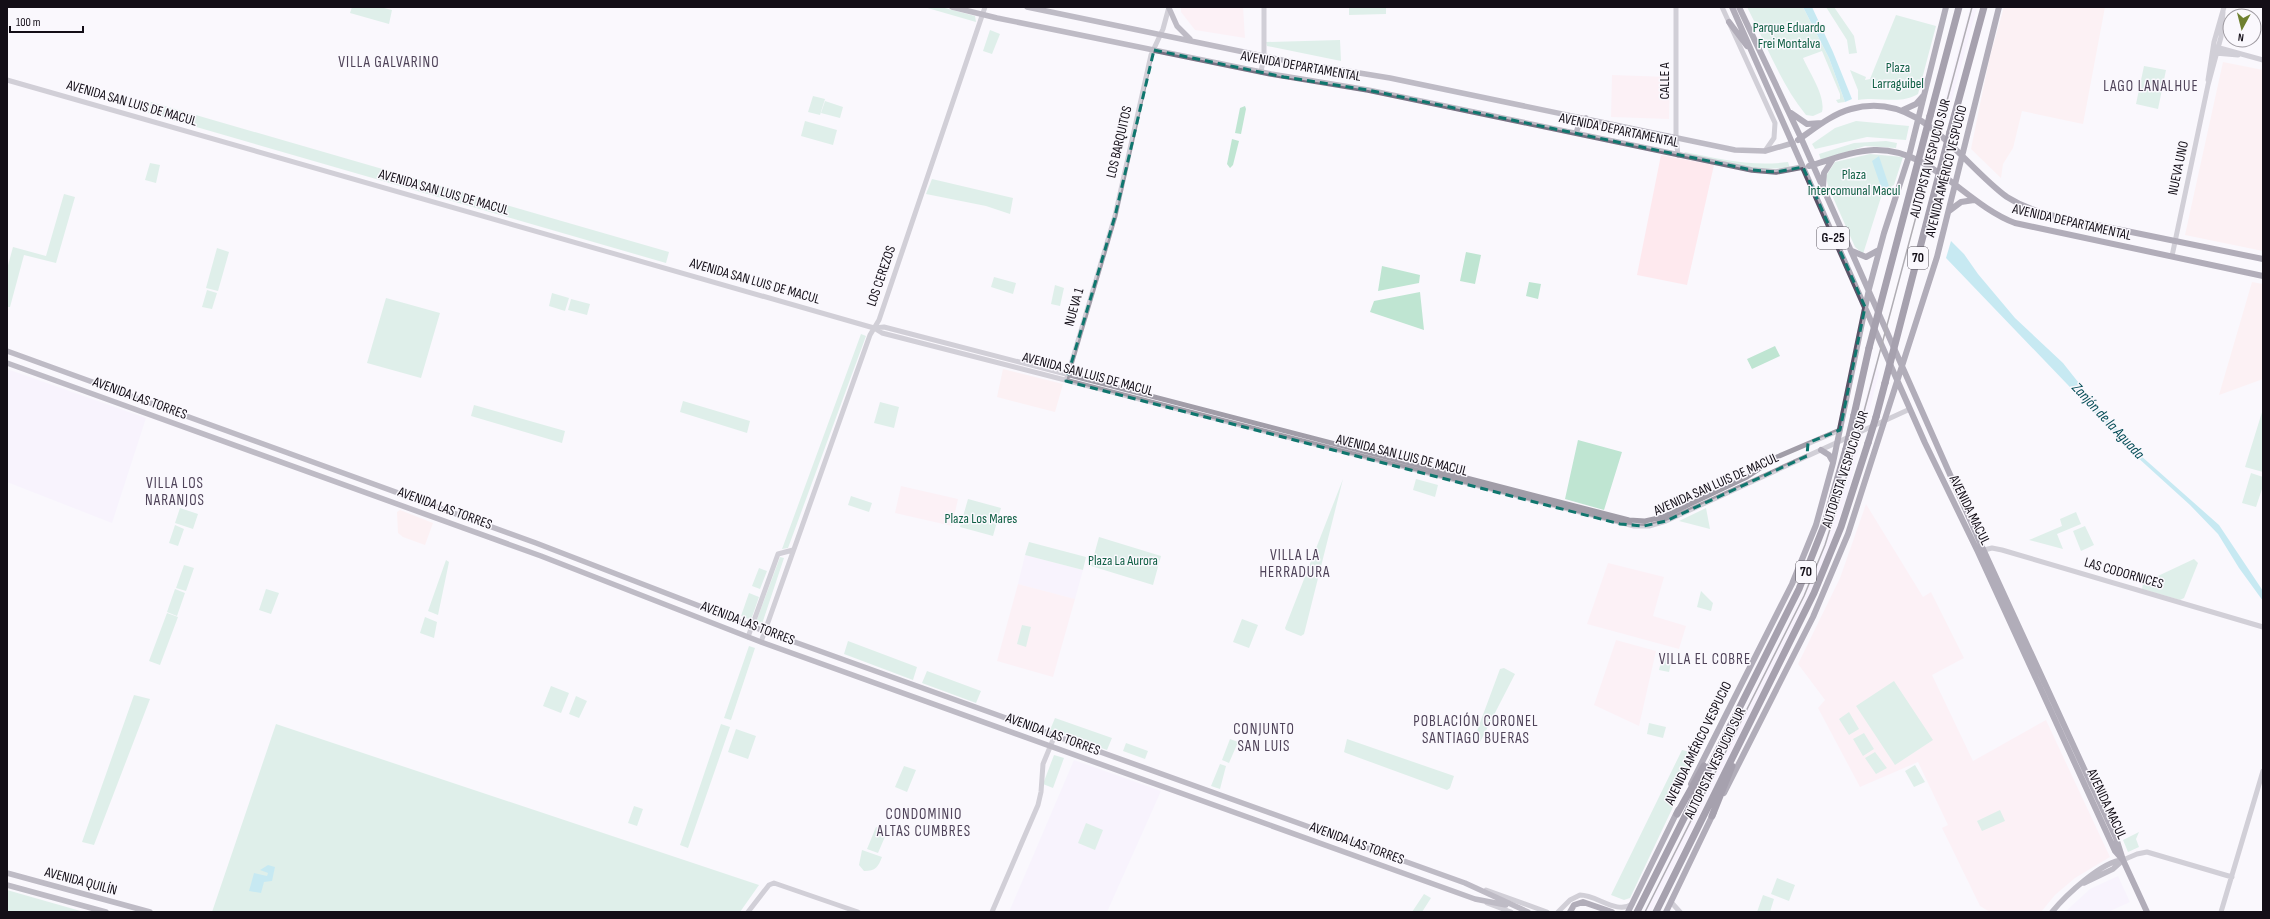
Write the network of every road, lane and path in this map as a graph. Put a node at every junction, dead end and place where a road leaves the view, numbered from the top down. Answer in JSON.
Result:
{"nodes":[{"id":1,"x":952,"y":7,"type":"edge"},
{"id":2,"x":985,"y":7,"type":"edge"},
{"id":3,"x":1027,"y":7,"type":"edge"},
{"id":4,"x":1264,"y":7,"type":"edge"},
{"id":5,"x":1676,"y":7,"type":"edge"},
{"id":6,"x":1722,"y":7,"type":"edge"},
{"id":7,"x":1732,"y":7,"type":"edge"},
{"id":8,"x":1739,"y":7,"type":"edge"},
{"id":9,"x":1946,"y":7,"type":"edge"},
{"id":10,"x":1959,"y":7,"type":"edge"},
{"id":11,"x":1984,"y":7,"type":"edge"},
{"id":12,"x":1988,"y":7,"type":"edge"},
{"id":13,"x":1999,"y":7,"type":"edge"},
{"id":14,"x":1169,"y":8,"type":"edge"},
{"id":15,"x":2222,"y":14,"type":"edge"},
{"id":16,"x":982,"y":15,"type":"junction"},
{"id":17,"x":1729,"y":22,"type":"junction"},
{"id":18,"x":1161,"y":34,"type":"junction"},
{"id":19,"x":1975,"y":37,"type":"junction"},
{"id":20,"x":1191,"y":40,"type":"junction"},
{"id":21,"x":1154,"y":50,"type":"junction"},
{"id":22,"x":2215,"y":50,"type":"junction"},
{"id":23,"x":1754,"y":55,"type":"junction"},
{"id":24,"x":1264,"y":56,"type":"junction"},
{"id":25,"x":2263,"y":60,"type":"edge"},
{"id":26,"x":1261,"y":72,"type":"junction"},
{"id":27,"x":7,"y":80,"type":"edge"},
{"id":28,"x":1925,"y":93,"type":"junction"},
{"id":29,"x":1788,"y":110,"type":"junction"},
{"id":30,"x":1903,"y":110,"type":"junction"},
{"id":31,"x":1586,"y":118,"type":"junction"},
{"id":32,"x":1919,"y":118,"type":"junction"},
{"id":33,"x":1827,"y":121,"type":"junction"},
{"id":34,"x":1576,"y":133,"type":"junction"},
{"id":35,"x":1676,"y":137,"type":"junction"},
{"id":36,"x":1801,"y":138,"type":"junction"},
{"id":37,"x":1793,"y":143,"type":"junction"},
{"id":38,"x":1765,"y":151,"type":"junction"},
{"id":39,"x":1962,"y":153,"type":"junction"},
{"id":40,"x":1678,"y":155,"type":"junction"},
{"id":41,"x":1909,"y":156,"type":"junction"},
{"id":42,"x":1833,"y":159,"type":"junction"},
{"id":43,"x":1813,"y":165,"type":"junction"},
{"id":44,"x":1804,"y":168,"type":"junction"},
{"id":45,"x":1955,"y":185,"type":"junction"},
{"id":46,"x":1823,"y":188,"type":"junction"},
{"id":47,"x":1974,"y":200,"type":"junction"},
{"id":48,"x":1948,"y":212,"type":"junction"},
{"id":49,"x":1107,"y":239,"type":"joint"},
{"id":50,"x":2175,"y":241,"type":"junction"},
{"id":51,"x":1879,"y":250,"type":"junction"},
{"id":52,"x":1852,"y":251,"type":"junction"},
{"id":53,"x":2172,"y":256,"type":"junction"},
{"id":54,"x":2263,"y":259,"type":"edge"},
{"id":55,"x":2263,"y":276,"type":"edge"},
{"id":56,"x":1869,"y":289,"type":"junction"},
{"id":57,"x":1865,"y":307,"type":"junction"},
{"id":58,"x":874,"y":328,"type":"junction"},
{"id":59,"x":7,"y":351,"type":"edge"},
{"id":60,"x":7,"y":362,"type":"edge"},
{"id":61,"x":1902,"y":363,"type":"junction"},
{"id":62,"x":1067,"y":378,"type":"junction"},
{"id":63,"x":1897,"y":380,"type":"junction"},
{"id":64,"x":1910,"y":409,"type":"junction"},
{"id":65,"x":1884,"y":420,"type":"junction"},
{"id":66,"x":1840,"y":430,"type":"junction"},
{"id":67,"x":1838,"y":442,"type":"junction"},
{"id":68,"x":1806,"y":444,"type":"junction"},
{"id":69,"x":1821,"y":450,"type":"junction"},
{"id":70,"x":1807,"y":456,"type":"junction"},
{"id":71,"x":1833,"y":463,"type":"junction"},
{"id":72,"x":793,"y":550,"type":"junction"},
{"id":73,"x":1980,"y":551,"type":"junction"},
{"id":74,"x":752,"y":626,"type":"junction"},
{"id":75,"x":2263,"y":627,"type":"edge"},
{"id":76,"x":764,"y":631,"type":"junction"},
{"id":77,"x":748,"y":637,"type":"junction"},
{"id":78,"x":761,"y":642,"type":"junction"},
{"id":79,"x":910,"y":684,"type":"junction"},
{"id":80,"x":905,"y":693,"type":"junction"},
{"id":81,"x":990,"y":712,"type":"junction"},
{"id":82,"x":1754,"y":714,"type":"junction"},
{"id":83,"x":1733,"y":718,"type":"junction"},
{"id":84,"x":986,"y":722,"type":"junction"},
{"id":85,"x":1055,"y":736,"type":"junction"},
{"id":86,"x":1051,"y":746,"type":"junction"},
{"id":87,"x":2263,"y":771,"type":"edge"},
{"id":88,"x":1163,"y":774,"type":"junction"},
{"id":89,"x":1159,"y":785,"type":"junction"},
{"id":90,"x":1677,"y":814,"type":"junction"},
{"id":91,"x":1712,"y":816,"type":"junction"},
{"id":92,"x":2123,"y":860,"type":"junction"},
{"id":93,"x":1415,"y":865,"type":"junction"},
{"id":94,"x":7,"y":873,"type":"edge"},
{"id":95,"x":1410,"y":875,"type":"junction"},
{"id":96,"x":2232,"y":877,"type":"junction"},
{"id":97,"x":7,"y":885,"type":"edge"},
{"id":98,"x":1480,"y":888,"type":"junction"},
{"id":99,"x":1671,"y":902,"type":"junction"},
{"id":100,"x":1633,"y":903,"type":"junction"},
{"id":101,"x":1512,"y":909,"type":"edge"},
{"id":102,"x":106,"y":912,"type":"edge"},
{"id":103,"x":150,"y":912,"type":"edge"},
{"id":104,"x":748,"y":912,"type":"edge"},
{"id":105,"x":858,"y":912,"type":"edge"},
{"id":106,"x":992,"y":912,"type":"edge"},
{"id":107,"x":1528,"y":912,"type":"edge"},
{"id":108,"x":1547,"y":912,"type":"edge"},
{"id":109,"x":1558,"y":912,"type":"edge"},
{"id":110,"x":1570,"y":912,"type":"edge"},
{"id":111,"x":1612,"y":912,"type":"edge"},
{"id":112,"x":1628,"y":912,"type":"edge"},
{"id":113,"x":1637,"y":912,"type":"edge"},
{"id":114,"x":1656,"y":912,"type":"edge"},
{"id":115,"x":1666,"y":912,"type":"edge"},
{"id":116,"x":1680,"y":912,"type":"edge"},
{"id":117,"x":2052,"y":912,"type":"edge"},
{"id":118,"x":2147,"y":912,"type":"edge"},
{"id":119,"x":2221,"y":912,"type":"edge"}],
"edges":[{"from":1,"to":16,"type":"main road","name":"AVENIDA DEPARTAMENTAL"},
{"from":2,"to":16,"type":"street","name":"LOS CEREZOS"},
{"from":3,"to":18,"type":"main road","name":"AVENIDA DEPARTAMENTAL"},
{"from":4,"to":24,"type":"street"},
{"from":5,"to":35,"type":"street","name":"CALLE A"},
{"from":6,"to":17,"type":"street"},
{"from":7,"to":23,"type":"main road","number":"G-25"},
{"from":8,"to":29,"type":"main road","number":"G-25"},
{"from":9,"to":28,"type":"main road","name":"AVENIDA AMÉRICO VESPUCIO"},
{"from":10,"to":83,"type":"highway","name":"AUTOPISTA VESPUCIO SUR","number":"70","bridge":true},
{"from":11,"to":19,"type":"highway","name":"AUTOPISTA VESPUCIO SUR","number":"70"},
{"from":12,"to":19,"type":"highway"},
{"from":13,"to":39,"type":"main road","name":"AVENIDA AMÉRICO VESPUCIO"},
{"from":14,"to":18,"type":"street","name":"LOS BARQUITOS"},
{"from":14,"to":20,"type":"main road"},
{"from":15,"to":22,"type":"street","name":"NUEVA UNO"},
{"from":16,"to":21,"type":"main road","name":"AVENIDA DEPARTAMENTAL"},
{"from":16,"to":58,"type":"street","name":"LOS CEREZOS"},
{"from":17,"to":23,"type":"main road"},
{"from":17,"to":38,"type":"street"},
{"from":18,"to":20,"type":"main road","name":"AVENIDA DEPARTAMENTAL"},
{"from":18,"to":21,"type":"street","name":"LOS BARQUITOS"},
{"from":19,"to":82,"type":"highway","name":"AUTOPISTA VESPUCIO SUR","number":"70","bridge":true},
{"from":20,"to":24,"type":"main road","name":"AVENIDA DEPARTAMENTAL"},
{"from":21,"to":26,"type":"main road","name":"AVENIDA DEPARTAMENTAL"},
{"from":21,"to":49,"type":"street","name":"LOS BARQUITOS"},
{"from":22,"to":25,"type":"street"},
{"from":22,"to":50,"type":"street","name":"NUEVA UNO"},
{"from":23,"to":37,"type":"main road","number":"G-25"},
{"from":24,"to":26,"type":"street"},
{"from":24,"to":31,"type":"main road","name":"AVENIDA DEPARTAMENTAL"},
{"from":26,"to":34,"type":"main road","name":"AVENIDA DEPARTAMENTAL"},
{"from":27,"to":58,"type":"street","name":"AVENIDA SAN LUIS DE MACUL"},
{"from":28,"to":30,"type":"main road"},
{"from":28,"to":32,"type":"main road","name":"AVENIDA AMÉRICO VESPUCIO"},
{"from":29,"to":33,"type":"main road"},
{"from":29,"to":36,"type":"main road","number":"G-25"},
{"from":30,"to":32,"type":"main road","name":"AVENIDA DEPARTAMENTAL"},
{"from":30,"to":33,"type":"main road","name":"AVENIDA DEPARTAMENTAL"},
{"from":31,"to":34,"type":"main road"},
{"from":31,"to":35,"type":"main road","name":"AVENIDA DEPARTAMENTAL"},
{"from":32,"to":39,"type":"main road","name":"AVENIDA DEPARTAMENTAL"},
{"from":32,"to":41,"type":"main road","name":"AVENIDA AMÉRICO VESPUCIO"},
{"from":33,"to":36,"type":"main road","name":"AVENIDA DEPARTAMENTAL"},
{"from":34,"to":40,"type":"main road","name":"AVENIDA DEPARTAMENTAL"},
{"from":35,"to":38,"type":"main road","name":"AVENIDA DEPARTAMENTAL"},
{"from":35,"to":40,"type":"street","name":"CALLE A"},
{"from":36,"to":37,"type":"main road","name":"AVENIDA DEPARTAMENTAL"},
{"from":36,"to":43,"type":"main road","number":"G-25"},
{"from":37,"to":38,"type":"main road","name":"AVENIDA DEPARTAMENTAL"},
{"from":37,"to":44,"type":"main road","number":"G-25"},
{"from":39,"to":45,"type":"main road","name":"AVENIDA AMÉRICO VESPUCIO"},
{"from":39,"to":50,"type":"main road","name":"AVENIDA DEPARTAMENTAL"},
{"from":40,"to":44,"type":"main road","name":"AVENIDA DEPARTAMENTAL"},
{"from":41,"to":42,"type":"main road","name":"AVENIDA DEPARTAMENTAL"},
{"from":41,"to":45,"type":"main road","name":"AVENIDA DEPARTAMENTAL"},
{"from":41,"to":51,"type":"main road","name":"AVENIDA AMÉRICO VESPUCIO"},
{"from":42,"to":43,"type":"main road","name":"AVENIDA DEPARTAMENTAL"},
{"from":42,"to":46,"type":"main road"},
{"from":43,"to":44,"type":"main road","name":"AVENIDA DEPARTAMENTAL"},
{"from":43,"to":46,"type":"main road","name":"AVENIDA MACUL","number":"G-25"},
{"from":44,"to":57,"type":"main road","name":"AVENIDA MACUL","number":"G-25"},
{"from":45,"to":47,"type":"main road","name":"AVENIDA DEPARTAMENTAL"},
{"from":45,"to":48,"type":"main road","name":"AVENIDA AMÉRICO VESPUCIO"},
{"from":46,"to":52,"type":"main road","name":"AVENIDA MACUL","number":"G-25"},
{"from":47,"to":48,"type":"main road"},
{"from":47,"to":53,"type":"main road","name":"AVENIDA DEPARTAMENTAL"},
{"from":48,"to":61,"type":"main road","name":"AVENIDA AMÉRICO VESPUCIO"},
{"from":49,"to":62,"type":"street","name":"NUEVA 1"},
{"from":50,"to":53,"type":"street","name":"NUEVA UNO"},
{"from":50,"to":54,"type":"main road","name":"AVENIDA DEPARTAMENTAL"},
{"from":51,"to":52,"type":"main road"},
{"from":51,"to":56,"type":"main road","name":"AVENIDA AMÉRICO VESPUCIO"},
{"from":52,"to":56,"type":"main road","name":"AVENIDA MACUL","number":"G-25"},
{"from":53,"to":55,"type":"main road","name":"AVENIDA DEPARTAMENTAL"},
{"from":56,"to":57,"type":"main road","name":"AVENIDA AMÉRICO VESPUCIO"},
{"from":56,"to":61,"type":"main road","name":"AVENIDA MACUL","number":"G-25"},
{"from":57,"to":63,"type":"main road","name":"AVENIDA MACUL","number":"G-25"},
{"from":57,"to":66,"type":"main road","name":"AVENIDA AMÉRICO VESPUCIO"},
{"from":58,"to":62,"type":"street","name":"AVENIDA SAN LUIS DE MACUL"},
{"from":58,"to":72,"type":"street","name":"LOS CEREZOS"},
{"from":59,"to":74,"type":"main road","name":"AVENIDA LAS TORRES"},
{"from":60,"to":77,"type":"main road","name":"AVENIDA LAS TORRES"},
{"from":61,"to":63,"type":"main road","name":"AVENIDA AMÉRICO VESPUCIO"},
{"from":61,"to":73,"type":"main road","name":"AVENIDA MACUL"},
{"from":62,"to":68,"type":"street","name":"AVENIDA SAN LUIS DE MACUL"},
{"from":62,"to":70,"type":"street","name":"AVENIDA SAN LUIS DE MACUL"},
{"from":63,"to":64,"type":"main road","name":"AVENIDA MACUL"},
{"from":63,"to":65,"type":"main road","name":"AVENIDA AMÉRICO VESPUCIO"},
{"from":64,"to":65,"type":"street","name":"AVENIDA SAN LUIS DE MACUL"},
{"from":64,"to":73,"type":"main road","name":"AVENIDA MACUL"},
{"from":65,"to":67,"type":"street","name":"AVENIDA SAN LUIS DE MACUL"},
{"from":65,"to":91,"type":"main road","name":"AVENIDA AMÉRICO VESPUCIO"},
{"from":66,"to":67,"type":"main road","name":"AVENIDA AMÉRICO VESPUCIO"},
{"from":66,"to":68,"type":"street","name":"AVENIDA SAN LUIS DE MACUL"},
{"from":67,"to":69,"type":"street","name":"AVENIDA SAN LUIS DE MACUL"},
{"from":67,"to":71,"type":"main road","name":"AVENIDA AMÉRICO VESPUCIO"},
{"from":68,"to":70,"type":"street"},
{"from":69,"to":70,"type":"street","name":"AVENIDA SAN LUIS DE MACUL"},
{"from":69,"to":71,"type":"main road"},
{"from":71,"to":90,"type":"main road","name":"AVENIDA AMÉRICO VESPUCIO"},
{"from":72,"to":74,"type":"street"},
{"from":72,"to":76,"type":"street","name":"LOS CEREZOS"},
{"from":73,"to":75,"type":"street","name":"LAS CODORNICES"},
{"from":73,"to":92,"type":"main road","name":"AVENIDA MACUL"},
{"from":74,"to":76,"type":"main road","name":"AVENIDA LAS TORRES"},
{"from":74,"to":77,"type":"street"},
{"from":76,"to":78,"type":"street","name":"LOS CEREZOS"},
{"from":76,"to":79,"type":"main road","name":"AVENIDA LAS TORRES"},
{"from":77,"to":78,"type":"main road","name":"AVENIDA LAS TORRES"},
{"from":78,"to":80,"type":"main road","name":"AVENIDA LAS TORRES"},
{"from":79,"to":80,"type":"main road"},
{"from":79,"to":81,"type":"main road","name":"AVENIDA LAS TORRES"},
{"from":80,"to":84,"type":"main road","name":"AVENIDA LAS TORRES"},
{"from":81,"to":84,"type":"main road"},
{"from":81,"to":85,"type":"main road","name":"AVENIDA LAS TORRES"},
{"from":82,"to":91,"type":"highway"},
{"from":82,"to":114,"type":"highway","name":"AUTOPISTA VESPUCIO SUR","number":"70"},
{"from":83,"to":90,"type":"highway"},
{"from":83,"to":113,"type":"highway","name":"AUTOPISTA VESPUCIO SUR","number":"70"},
{"from":84,"to":86,"type":"main road","name":"AVENIDA LAS TORRES"},
{"from":85,"to":86,"type":"street"},
{"from":85,"to":88,"type":"main road","name":"AVENIDA LAS TORRES"},
{"from":86,"to":89,"type":"main road","name":"AVENIDA LAS TORRES"},
{"from":86,"to":106,"type":"street"},
{"from":87,"to":96,"type":"street"},
{"from":88,"to":89,"type":"main road"},
{"from":88,"to":93,"type":"main road","name":"AVENIDA LAS TORRES"},
{"from":89,"to":95,"type":"main road","name":"AVENIDA LAS TORRES"},
{"from":90,"to":100,"type":"main road","name":"AVENIDA AMÉRICO VESPUCIO"},
{"from":91,"to":99,"type":"main road","name":"AVENIDA AMÉRICO VESPUCIO"},
{"from":92,"to":96,"type":"street"},
{"from":92,"to":117,"type":"main road"},
{"from":92,"to":118,"type":"main road","name":"AVENIDA MACUL"},
{"from":93,"to":95,"type":"main road"},
{"from":93,"to":98,"type":"main road","name":"AVENIDA LAS TORRES"},
{"from":94,"to":103,"type":"main road","name":"AVENIDA QUILÍN"},
{"from":95,"to":101,"type":"main road","name":"AVENIDA LAS TORRES"},
{"from":96,"to":119,"type":"street"},
{"from":97,"to":102,"type":"main road","name":"AVENIDA QUILÍN"},
{"from":98,"to":101,"type":"main road","name":"AVENIDA LAS TORRES"},
{"from":98,"to":108,"type":"street","name":"AVENIDA LAS TORRES"},
{"from":99,"to":115,"type":"main road","name":"AVENIDA AMÉRICO VESPUCIO"},
{"from":99,"to":116,"type":"street"},
{"from":100,"to":109,"type":"street"},
{"from":100,"to":112,"type":"main road","name":"AVENIDA AMÉRICO VESPUCIO"},
{"from":101,"to":107,"type":"main road","name":"AVENIDA LAS TORRES"},
{"from":104,"to":105,"type":"street"},
{"from":110,"to":111,"type":"main road"}]}
